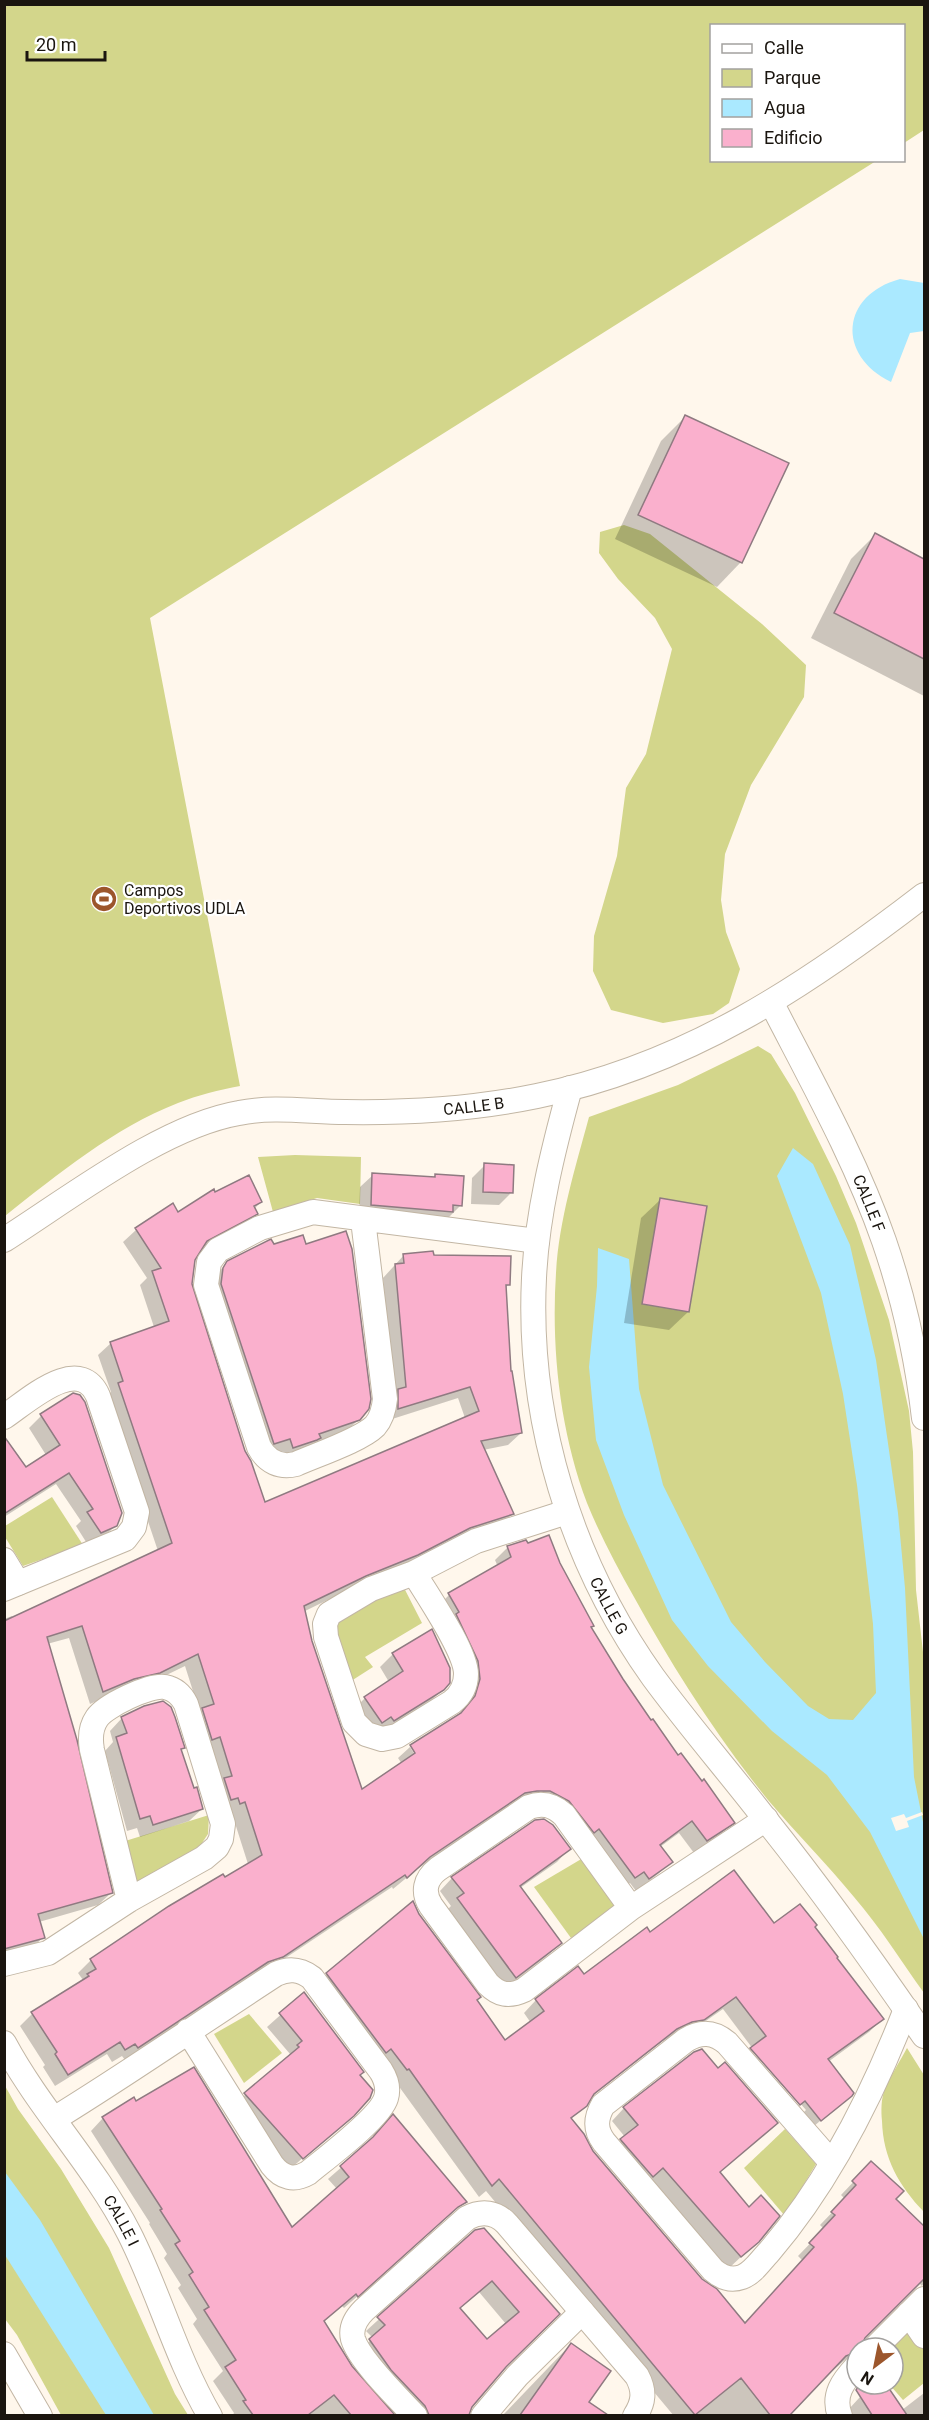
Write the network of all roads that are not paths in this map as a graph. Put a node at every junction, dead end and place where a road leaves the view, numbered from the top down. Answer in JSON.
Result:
{"nodes":[{"id":1,"x":924,"y":895,"type":"edge"},
{"id":2,"x":771,"y":1002,"type":"junction"},
{"id":3,"x":570,"y":1088,"type":"junction"},
{"id":4,"x":363,"y":1220,"type":"junction"},
{"id":5,"x":4,"y":1240,"type":"edge"},
{"id":6,"x":537,"y":1241,"type":"junction"},
{"id":7,"x":4,"y":1418,"type":"edge"},
{"id":8,"x":924,"y":1418,"type":"edge"},
{"id":9,"x":567,"y":1512,"type":"junction"},
{"id":10,"x":4,"y":1560,"type":"edge"},
{"id":11,"x":414,"y":1572,"type":"junction"},
{"id":12,"x":11,"y":1586,"type":"edge"},
{"id":13,"x":766,"y":1819,"type":"junction"},
{"id":14,"x":129,"y":1900,"type":"junction"},
{"id":15,"x":631,"y":1908,"type":"junction"},
{"id":16,"x":4,"y":1964,"type":"edge"},
{"id":17,"x":906,"y":2009,"type":"junction"},
{"id":18,"x":188,"y":2031,"type":"junction"},
{"id":19,"x":924,"y":2036,"type":"edge"},
{"id":20,"x":4,"y":2043,"type":"edge"},
{"id":21,"x":54,"y":2119,"type":"junction"},
{"id":22,"x":831,"y":2162,"type":"junction"},
{"id":23,"x":917,"y":2307,"type":"edge"},
{"id":24,"x":582,"y":2312,"type":"junction"},
{"id":25,"x":887,"y":2336,"type":"edge"},
{"id":26,"x":924,"y":2336,"type":"edge"},
{"id":27,"x":4,"y":2354,"type":"edge"},
{"id":28,"x":845,"y":2379,"type":"edge"},
{"id":29,"x":40,"y":2415,"type":"edge"},
{"id":30,"x":210,"y":2415,"type":"edge"},
{"id":31,"x":415,"y":2415,"type":"edge"},
{"id":32,"x":483,"y":2415,"type":"edge"},
{"id":33,"x":635,"y":2415,"type":"edge"},
{"id":34,"x":840,"y":2415,"type":"edge"}],
"edges":[{"from":1,"to":2,"type":"street","name":"CALLE B"},
{"from":2,"to":3,"type":"street","name":"CALLE B"},
{"from":2,"to":8,"type":"street","name":"CALLE F"},
{"from":3,"to":5,"type":"street","name":"CALLE B"},
{"from":3,"to":6,"type":"street","name":"CALLE G"},
{"from":4,"to":4,"type":"street"},
{"from":4,"to":6,"type":"street"},
{"from":6,"to":9,"type":"street","name":"CALLE G"},
{"from":7,"to":12,"type":"street"},
{"from":9,"to":11,"type":"street"},
{"from":9,"to":13,"type":"street","name":"CALLE G"},
{"from":10,"to":12,"type":"street"},
{"from":11,"to":11,"type":"street"},
{"from":13,"to":15,"type":"street"},
{"from":13,"to":17,"type":"street","name":"CALLE G"},
{"from":14,"to":14,"type":"street"},
{"from":14,"to":16,"type":"street"},
{"from":15,"to":15,"type":"street"},
{"from":17,"to":19,"type":"street","name":"CALLE G"},
{"from":17,"to":22,"type":"street"},
{"from":18,"to":18,"type":"street"},
{"from":18,"to":21,"type":"street"},
{"from":20,"to":21,"type":"street","name":"CALLE I"},
{"from":21,"to":30,"type":"street","name":"CALLE I"},
{"from":22,"to":22,"type":"street"},
{"from":23,"to":25,"type":"street"},
{"from":23,"to":26,"type":"street"},
{"from":24,"to":31,"type":"street"},
{"from":24,"to":32,"type":"street"},
{"from":24,"to":33,"type":"street"},
{"from":27,"to":29,"type":"street"},
{"from":28,"to":34,"type":"street"}]}
